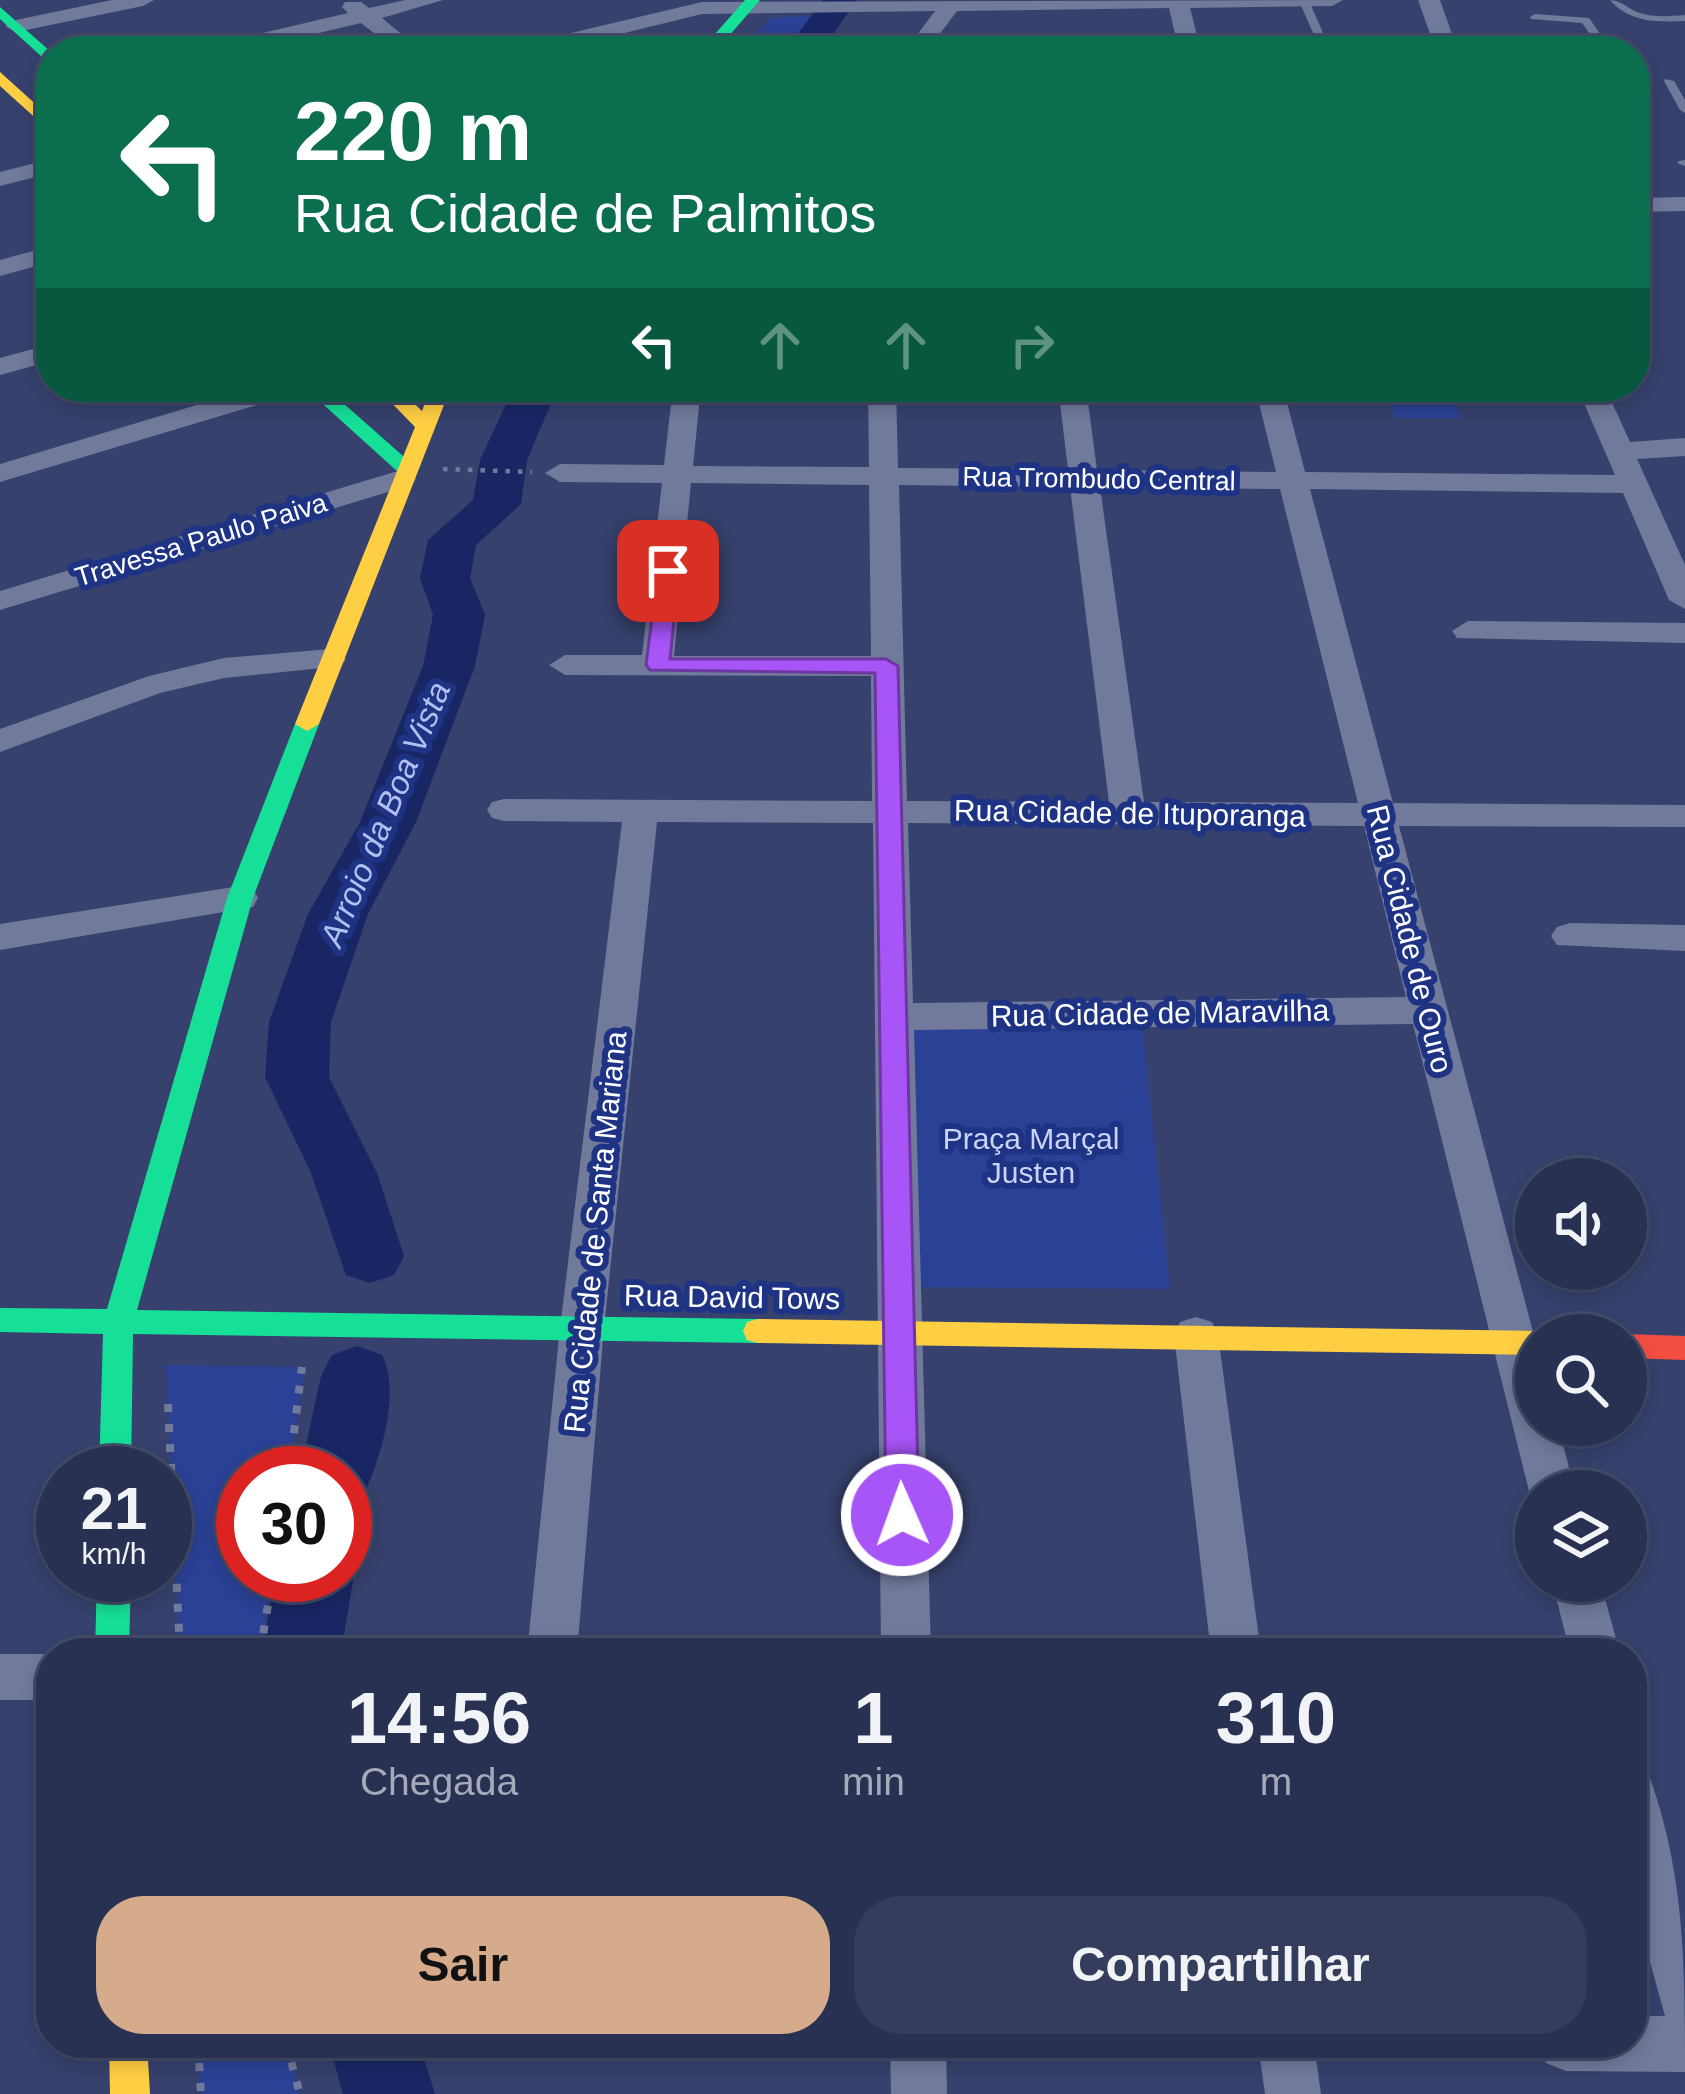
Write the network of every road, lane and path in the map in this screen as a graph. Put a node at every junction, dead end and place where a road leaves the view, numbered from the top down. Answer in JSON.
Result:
{"nodes":[{"id":1,"x":143,"y":0,"type":"edge"},
{"id":2,"x":343,"y":0,"type":"edge"},
{"id":3,"x":432,"y":0,"type":"edge"},
{"id":4,"x":1332,"y":0,"type":"edge"},
{"id":5,"x":1429,"y":0,"type":"edge"},
{"id":6,"x":1615,"y":0,"type":"edge"},
{"id":7,"x":1304,"y":1,"type":"edge"},
{"id":8,"x":1178,"y":2,"type":"edge"},
{"id":9,"x":952,"y":3,"type":"edge"},
{"id":10,"x":695,"y":4,"type":"edge"},
{"id":11,"x":750,"y":4,"type":"edge"},
{"id":12,"x":364,"y":16,"type":"junction"},
{"id":13,"x":1535,"y":17,"type":"dead end"},
{"id":14,"x":8,"y":18,"type":"edge"},
{"id":15,"x":1685,"y":18,"type":"edge"},
{"id":16,"x":278,"y":36,"type":"edge"},
{"id":17,"x":391,"y":36,"type":"edge"},
{"id":18,"x":613,"y":36,"type":"edge"},
{"id":19,"x":721,"y":36,"type":"edge"},
{"id":20,"x":927,"y":36,"type":"edge"},
{"id":21,"x":1186,"y":36,"type":"edge"},
{"id":22,"x":1319,"y":36,"type":"edge"},
{"id":23,"x":1442,"y":36,"type":"edge"},
{"id":24,"x":1597,"y":36,"type":"edge"},
{"id":25,"x":36,"y":45,"type":"edge"},
{"id":26,"x":1670,"y":81,"type":"dead end"},
{"id":27,"x":7,"y":91,"type":"edge"},
{"id":28,"x":1685,"y":110,"type":"edge"},
{"id":29,"x":36,"y":115,"type":"edge"},
{"id":30,"x":36,"y":170,"type":"edge"},
{"id":31,"x":0,"y":179,"type":"edge"},
{"id":32,"x":1685,"y":204,"type":"edge"},
{"id":33,"x":1650,"y":205,"type":"edge"},
{"id":34,"x":36,"y":258,"type":"edge"},
{"id":35,"x":0,"y":268,"type":"edge"},
{"id":36,"x":36,"y":356,"type":"edge"},
{"id":37,"x":0,"y":367,"type":"edge"},
{"id":38,"x":236,"y":402,"type":"edge"},
{"id":39,"x":329,"y":402,"type":"edge"},
{"id":40,"x":401,"y":402,"type":"edge"},
{"id":41,"x":434,"y":402,"type":"edge"},
{"id":42,"x":686,"y":402,"type":"edge"},
{"id":43,"x":882,"y":402,"type":"edge"},
{"id":44,"x":1074,"y":402,"type":"edge"},
{"id":45,"x":1273,"y":402,"type":"edge"},
{"id":46,"x":1598,"y":402,"type":"edge"},
{"id":47,"x":423,"y":423,"type":"junction"},
{"id":48,"x":1685,"y":448,"type":"edge"},
{"id":49,"x":1620,"y":451,"type":"junction"},
{"id":50,"x":478,"y":469,"type":"dead end"},
{"id":51,"x":0,"y":473,"type":"edge"},
{"id":52,"x":551,"y":473,"type":"joint"},
{"id":53,"x":403,"y":474,"type":"junction"},
{"id":54,"x":680,"y":477,"type":"junction"},
{"id":55,"x":884,"y":477,"type":"junction"},
{"id":56,"x":1082,"y":479,"type":"junction"},
{"id":57,"x":1293,"y":481,"type":"junction"},
{"id":58,"x":1637,"y":484,"type":"junction"},
{"id":59,"x":1685,"y":600,"type":"edge"},
{"id":60,"x":0,"y":601,"type":"edge"},
{"id":61,"x":1468,"y":631,"type":"dead end"},
{"id":62,"x":1685,"y":633,"type":"edge"},
{"id":63,"x":330,"y":659,"type":"junction"},
{"id":64,"x":565,"y":665,"type":"dead end"},
{"id":65,"x":658,"y":665,"type":"junction"},
{"id":66,"x":886,"y":666,"type":"junction"},
{"id":67,"x":0,"y":740,"type":"edge"},
{"id":68,"x":889,"y":810,"type":"junction"},
{"id":69,"x":504,"y":811,"type":"dead end"},
{"id":70,"x":641,"y":812,"type":"junction"},
{"id":71,"x":1128,"y":813,"type":"junction"},
{"id":72,"x":1379,"y":815,"type":"junction"},
{"id":73,"x":1685,"y":816,"type":"edge"},
{"id":74,"x":240,"y":898,"type":"junction"},
{"id":75,"x":1570,"y":936,"type":"dead end"},
{"id":76,"x":0,"y":937,"type":"edge"},
{"id":77,"x":1685,"y":938,"type":"edge"},
{"id":78,"x":1428,"y":1010,"type":"junction"},
{"id":79,"x":892,"y":1017,"type":"junction"},
{"id":80,"x":1517,"y":1314,"type":"edge"},
{"id":81,"x":0,"y":1320,"type":"edge"},
{"id":82,"x":118,"y":1324,"type":"junction"},
{"id":83,"x":582,"y":1328,"type":"junction"},
{"id":84,"x":897,"y":1331,"type":"junction"},
{"id":85,"x":1196,"y":1335,"type":"junction"},
{"id":86,"x":1515,"y":1343,"type":"edge"},
{"id":87,"x":1647,"y":1347,"type":"edge"},
{"id":88,"x":1685,"y":1348,"type":"edge"},
{"id":89,"x":282,"y":1366,"type":"dead end"},
{"id":90,"x":167,"y":1387,"type":"dead end"},
{"id":91,"x":116,"y":1446,"type":"edge"},
{"id":92,"x":293,"y":1446,"type":"edge"},
{"id":93,"x":113,"y":1602,"type":"edge"},
{"id":94,"x":268,"y":1602,"type":"edge"},
{"id":95,"x":1582,"y":1602,"type":"edge"},
{"id":96,"x":112,"y":1638,"type":"edge"},
{"id":97,"x":179,"y":1638,"type":"edge"},
{"id":98,"x":262,"y":1638,"type":"edge"},
{"id":99,"x":553,"y":1638,"type":"edge"},
{"id":100,"x":906,"y":1638,"type":"edge"},
{"id":101,"x":1234,"y":1638,"type":"edge"},
{"id":102,"x":1591,"y":1638,"type":"edge"},
{"id":103,"x":0,"y":1677,"type":"edge"},
{"id":104,"x":36,"y":1677,"type":"edge"},
{"id":105,"x":1647,"y":1852,"type":"edge"},
{"id":106,"x":1685,"y":1997,"type":"edge"},
{"id":107,"x":1647,"y":2044,"type":"edge"},
{"id":108,"x":1685,"y":2044,"type":"edge"},
{"id":109,"x":129,"y":2058,"type":"edge"},
{"id":110,"x":199,"y":2058,"type":"edge"},
{"id":111,"x":290,"y":2058,"type":"edge"},
{"id":112,"x":919,"y":2058,"type":"edge"},
{"id":113,"x":1288,"y":2058,"type":"edge"},
{"id":114,"x":130,"y":2094,"type":"edge"},
{"id":115,"x":200,"y":2094,"type":"edge"},
{"id":116,"x":300,"y":2094,"type":"edge"},
{"id":117,"x":920,"y":2094,"type":"edge"},
{"id":118,"x":1293,"y":2094,"type":"edge"}],
"edges":[{"from":1,"to":14,"type":"street"},
{"from":2,"to":12,"type":"street"},
{"from":3,"to":12,"type":"street"},
{"from":4,"to":7,"type":"street"},
{"from":5,"to":23,"type":"street"},
{"from":6,"to":15,"type":"lane"},
{"from":7,"to":8,"type":"street"},
{"from":7,"to":22,"type":"lane"},
{"from":8,"to":9,"type":"street"},
{"from":8,"to":21,"type":"street"},
{"from":9,"to":11,"type":"street"},
{"from":9,"to":20,"type":"street"},
{"from":10,"to":11,"type":"street"},
{"from":10,"to":18,"type":"street"},
{"from":11,"to":19,"type":"street"},
{"from":12,"to":16,"type":"street"},
{"from":12,"to":17,"type":"street"},
{"from":13,"to":24,"type":"lane"},
{"from":14,"to":25,"type":"street"},
{"from":26,"to":28,"type":"lane"},
{"from":27,"to":29,"type":"street"},
{"from":30,"to":31,"type":"street"},
{"from":32,"to":33,"type":"street"},
{"from":34,"to":35,"type":"street"},
{"from":36,"to":37,"type":"street"},
{"from":38,"to":51,"type":"street"},
{"from":39,"to":53,"type":"street"},
{"from":40,"to":47,"type":"street"},
{"from":41,"to":47,"type":"street"},
{"from":42,"to":54,"type":"street"},
{"from":43,"to":55,"type":"street"},
{"from":44,"to":56,"type":"street"},
{"from":45,"to":57,"type":"street","name":"Rua Cidade de Ouro"},
{"from":46,"to":49,"type":"street"},
{"from":47,"to":53,"type":"street"},
{"from":48,"to":49,"type":"street"},
{"from":49,"to":58,"type":"street"},
{"from":50,"to":52,"type":"path"},
{"from":52,"to":54,"type":"street","name":"Rua Trombudo Central"},
{"from":53,"to":60,"type":"street","name":"Travessa Paulo Paiva"},
{"from":53,"to":63,"type":"street"},
{"from":54,"to":55,"type":"street","name":"Rua Trombudo Central"},
{"from":54,"to":65,"type":"street"},
{"from":55,"to":56,"type":"street","name":"Rua Trombudo Central"},
{"from":55,"to":66,"type":"street"},
{"from":56,"to":57,"type":"street","name":"Rua Trombudo Central"},
{"from":56,"to":71,"type":"street"},
{"from":57,"to":58,"type":"street","name":"Rua Trombudo Central"},
{"from":57,"to":72,"type":"street","name":"Rua Cidade de Ouro"},
{"from":58,"to":59,"type":"street"},
{"from":61,"to":62,"type":"street"},
{"from":63,"to":67,"type":"street"},
{"from":63,"to":74,"type":"street"},
{"from":64,"to":65,"type":"street"},
{"from":65,"to":66,"type":"street"},
{"from":66,"to":68,"type":"street"},
{"from":68,"to":70,"type":"street","name":"Rua Cidade de Ituporanga"},
{"from":68,"to":71,"type":"street","name":"Rua Cidade de Ituporanga"},
{"from":68,"to":79,"type":"street"},
{"from":69,"to":70,"type":"street","name":"Rua Cidade de Ituporanga"},
{"from":70,"to":83,"type":"street","name":"Rua Cidade de Santa Mariana"},
{"from":71,"to":72,"type":"street","name":"Rua Cidade de Ituporanga"},
{"from":72,"to":73,"type":"street","name":"Rua Cidade de Ituporanga"},
{"from":72,"to":78,"type":"street","name":"Rua Cidade de Ouro"},
{"from":74,"to":76,"type":"street"},
{"from":74,"to":82,"type":"street"},
{"from":75,"to":77,"type":"street"},
{"from":78,"to":79,"type":"street","name":"Rua Cidade de Maravilha"},
{"from":78,"to":80,"type":"street","name":"Rua Cidade de Ouro"},
{"from":79,"to":84,"type":"street"},
{"from":81,"to":82,"type":"street","name":"Rua David Tows"},
{"from":82,"to":83,"type":"street","name":"Rua David Tows"},
{"from":82,"to":91,"type":"street"},
{"from":83,"to":84,"type":"street","name":"Rua David Tows"},
{"from":83,"to":99,"type":"street","name":"Rua Cidade de Santa Mariana"},
{"from":84,"to":85,"type":"street","name":"Rua David Tows"},
{"from":84,"to":100,"type":"street"},
{"from":85,"to":86,"type":"street","name":"Rua David Tows"},
{"from":85,"to":101,"type":"street"},
{"from":87,"to":88,"type":"street"},
{"from":89,"to":92,"type":"path"},
{"from":90,"to":97,"type":"path"},
{"from":93,"to":96,"type":"street"},
{"from":94,"to":98,"type":"path"},
{"from":95,"to":102,"type":"street"},
{"from":103,"to":104,"type":"street"},
{"from":105,"to":106,"type":"street"},
{"from":107,"to":108,"type":"street"},
{"from":109,"to":114,"type":"street"},
{"from":110,"to":115,"type":"path"},
{"from":111,"to":116,"type":"path"},
{"from":112,"to":117,"type":"street"},
{"from":113,"to":118,"type":"street"}]}
